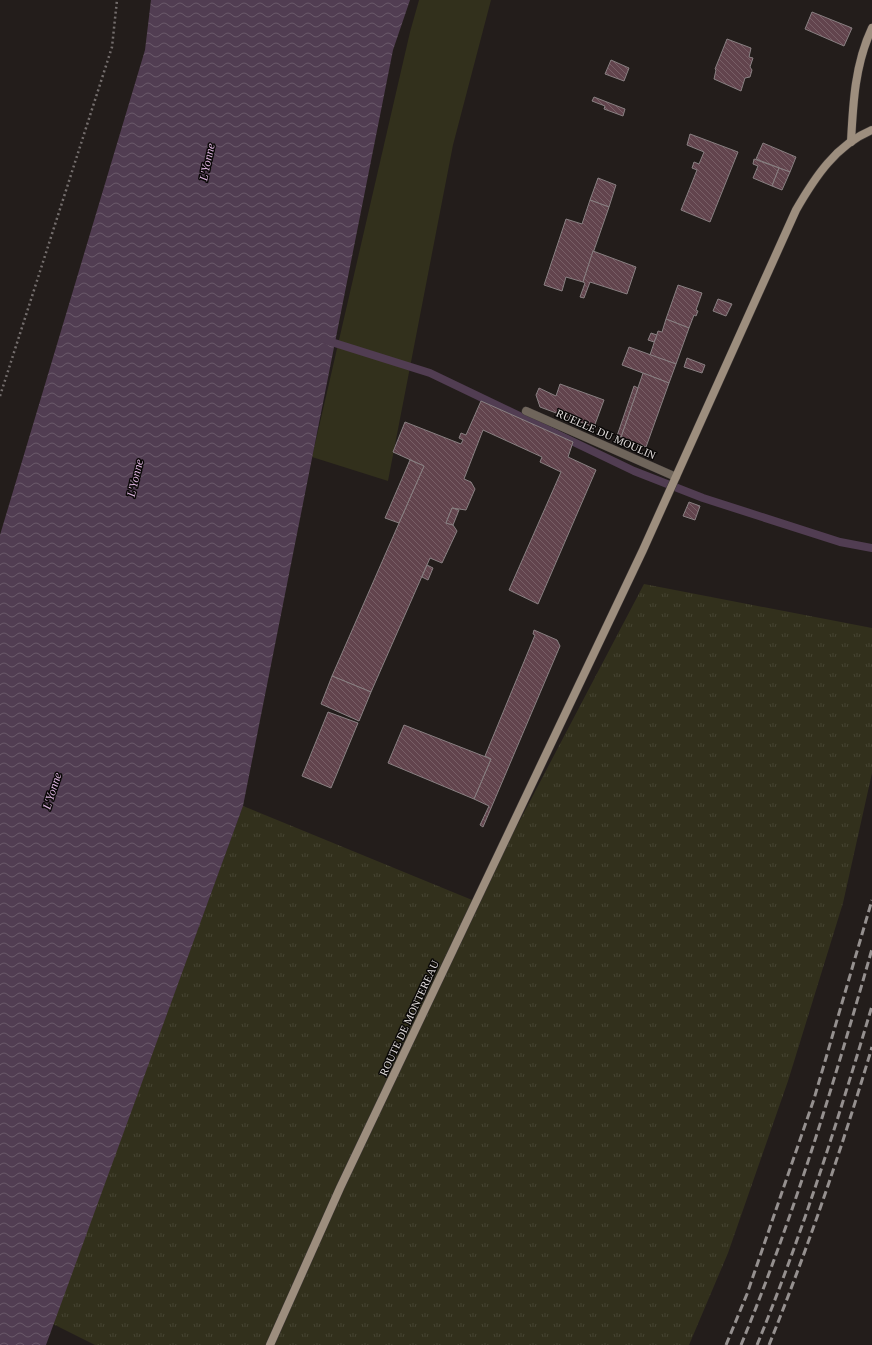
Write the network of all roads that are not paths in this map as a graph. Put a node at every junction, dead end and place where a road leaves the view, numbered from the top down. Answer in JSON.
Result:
{"nodes":[{"id":1,"x":872,"y":28,"type":"edge"},
{"id":2,"x":872,"y":130,"type":"edge"},
{"id":3,"x":851,"y":142,"type":"junction"},
{"id":4,"x":526,"y":410,"type":"dead end"},
{"id":5,"x":676,"y":477,"type":"junction"},
{"id":6,"x":270,"y":1345,"type":"edge"}],
"edges":[{"from":1,"to":3,"type":"street"},
{"from":2,"to":3,"type":"street","name":"ROUTE DE MONTEREAU"},
{"from":3,"to":5,"type":"street","name":"ROUTE DE MONTEREAU"},
{"from":4,"to":5,"type":"lane","name":"RUELLE DU MOULIN"},
{"from":5,"to":6,"type":"street","name":"ROUTE DE MONTEREAU"}]}
